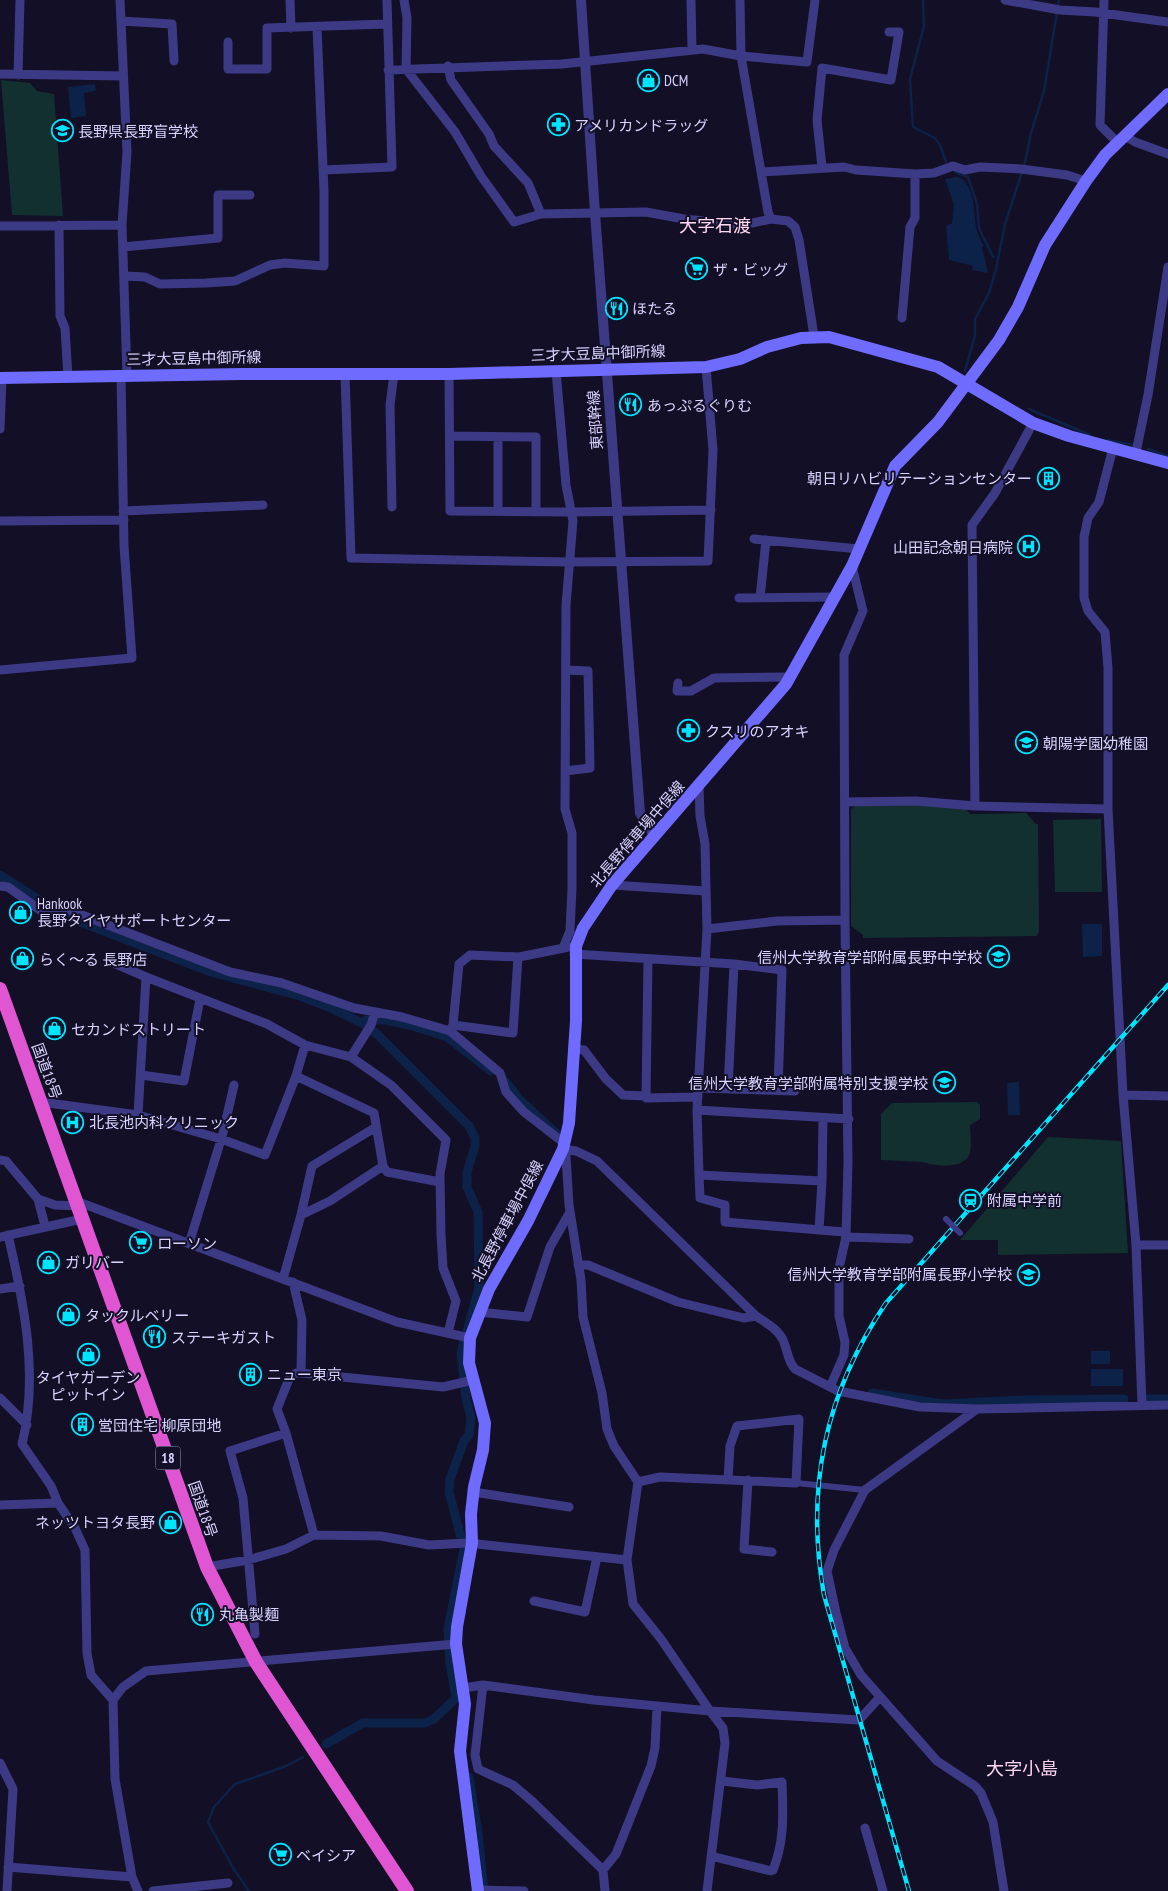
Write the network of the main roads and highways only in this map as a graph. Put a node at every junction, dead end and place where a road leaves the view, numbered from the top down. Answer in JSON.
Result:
{"nodes":[{"id":1,"x":1168,"y":94,"type":"edge"},
{"id":2,"x":1,"y":378,"type":"edge"},
{"id":3,"x":966,"y":386,"type":"junction"},
{"id":4,"x":1168,"y":463,"type":"edge"},
{"id":5,"x":0,"y":989,"type":"edge"},
{"id":6,"x":481,"y":1890,"type":"edge"},
{"id":7,"x":408,"y":1891,"type":"edge"}],
"edges":[{"from":1,"to":3,"type":"main road","name":"北長野停車場中俣線"},
{"from":2,"to":3,"type":"main road","name":"三才大豆島中御所線"},
{"from":3,"to":4,"type":"main road","name":"三才大豆島中御所線"},
{"from":3,"to":6,"type":"main road","name":"北長野停車場中俣線"},
{"from":5,"to":7,"type":"highway","name":"国道18号","number":"18"}]}
